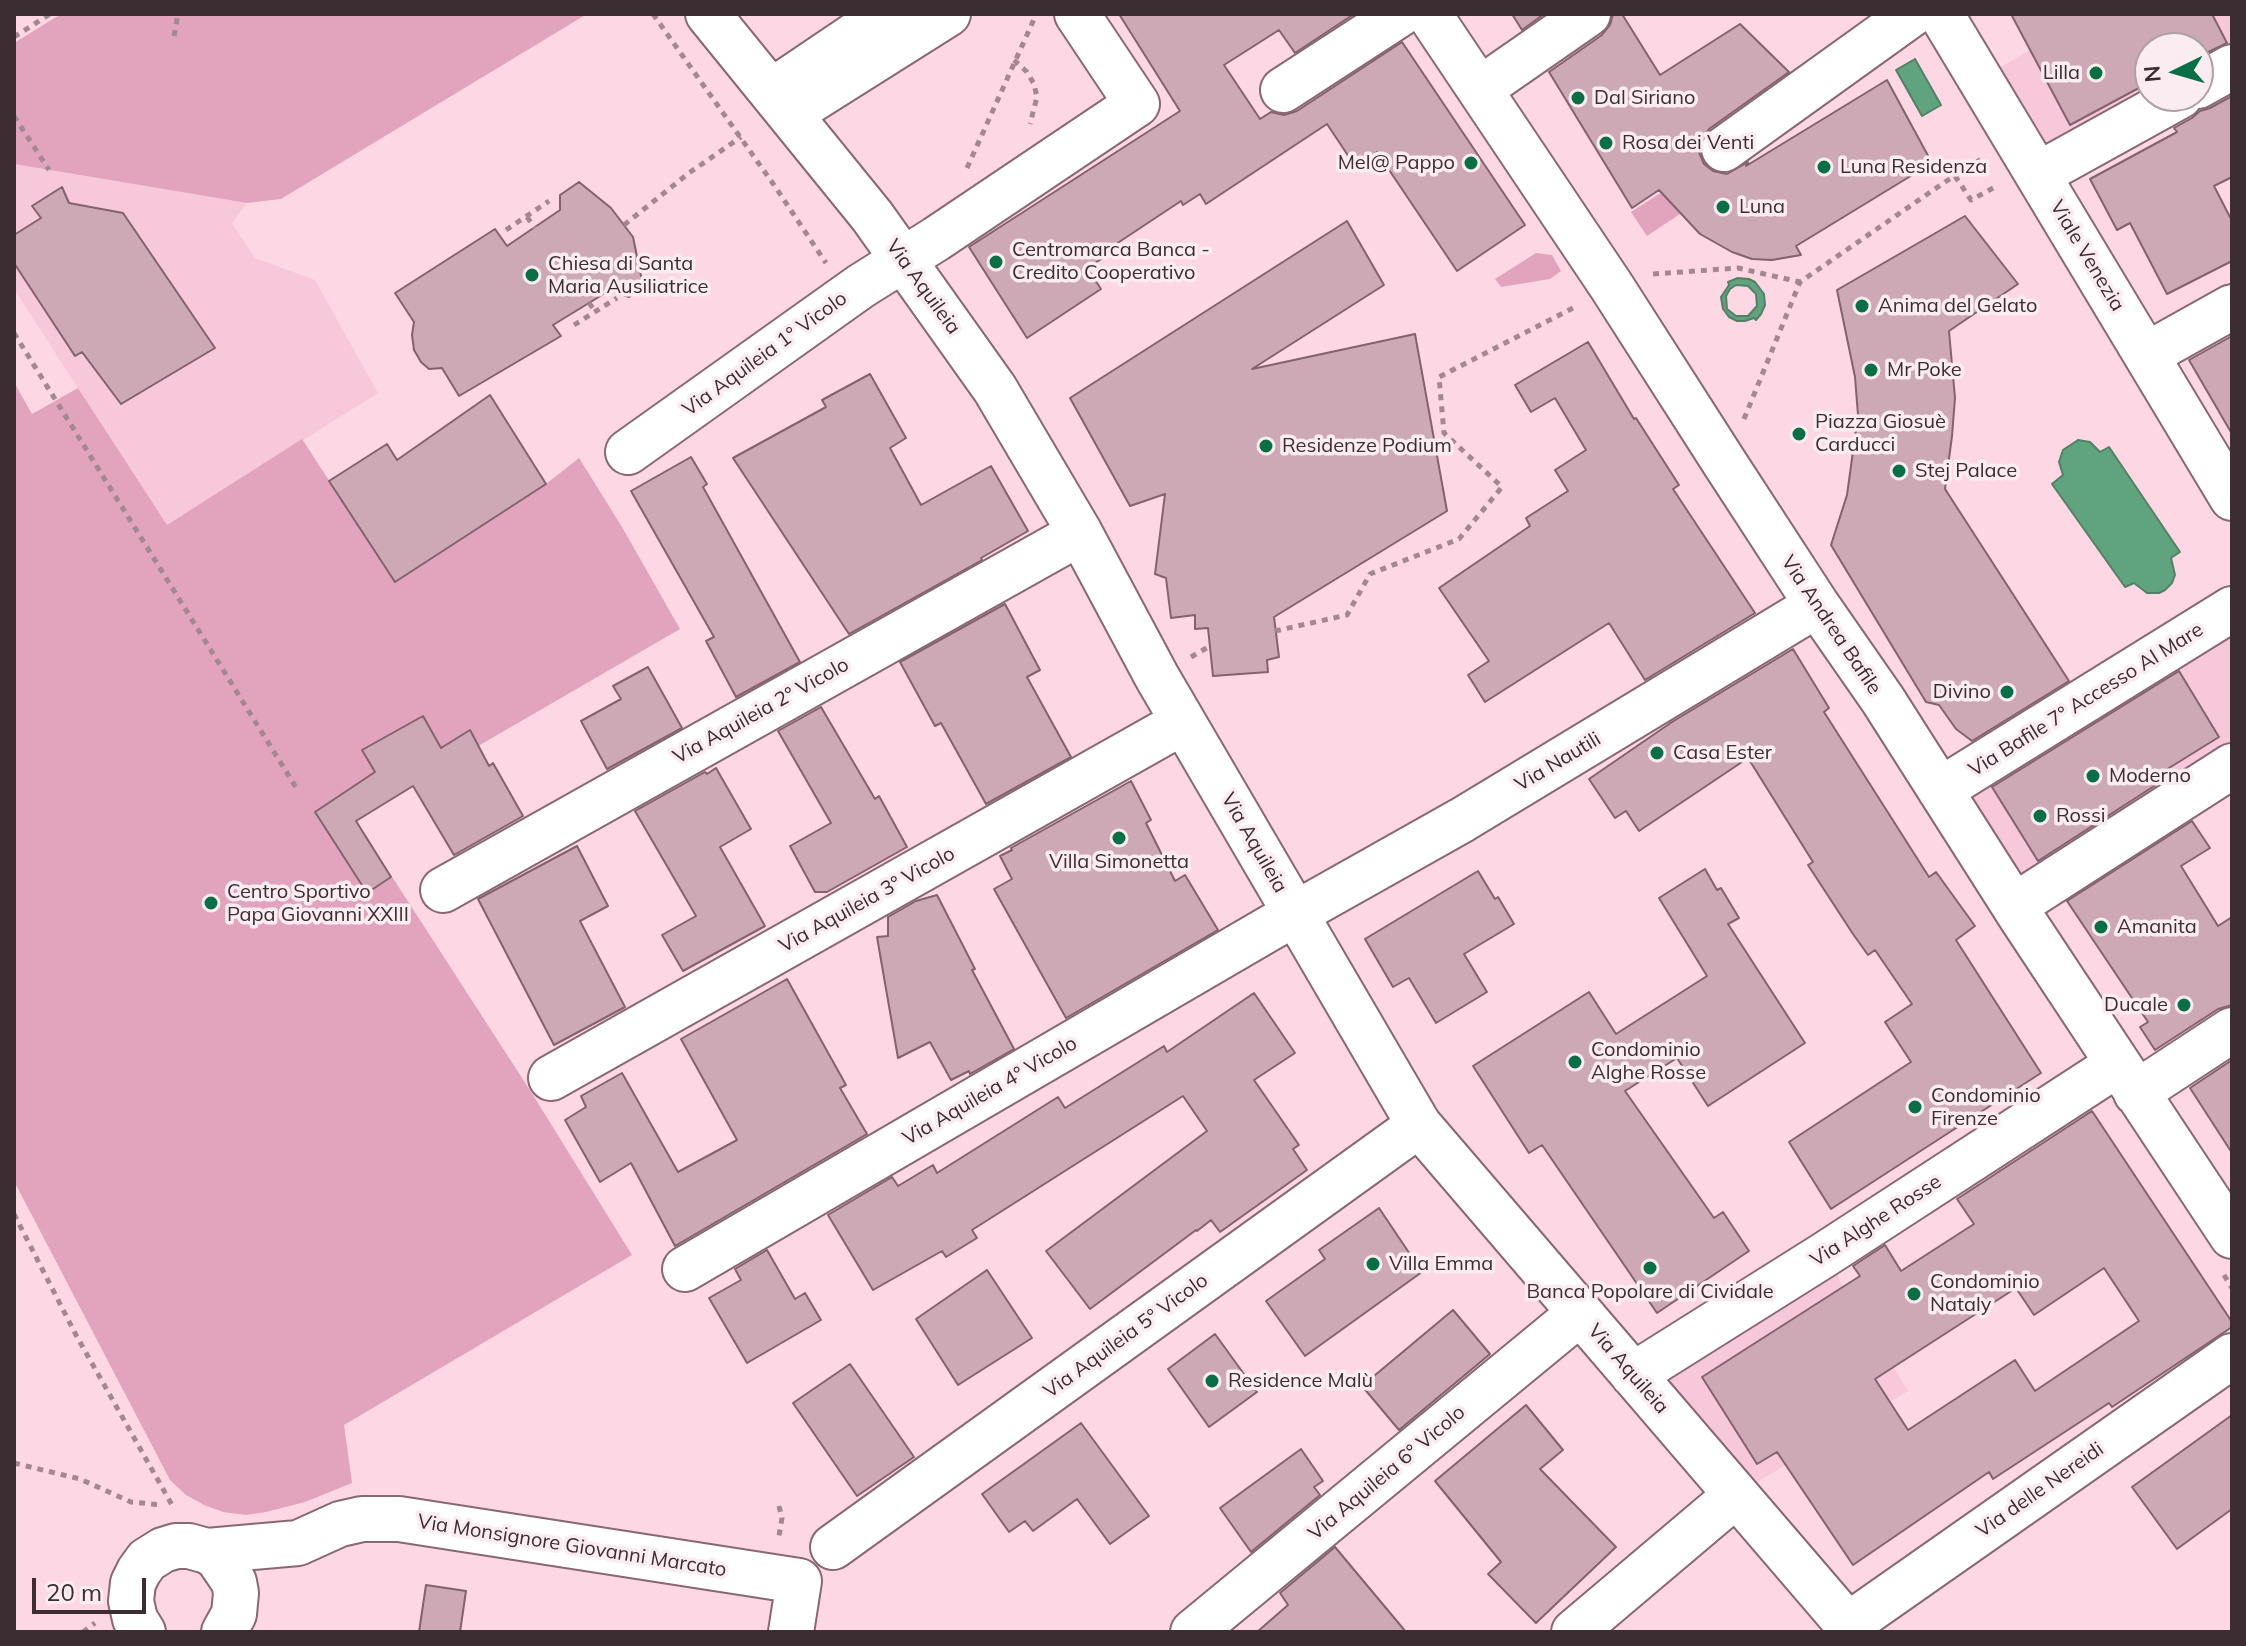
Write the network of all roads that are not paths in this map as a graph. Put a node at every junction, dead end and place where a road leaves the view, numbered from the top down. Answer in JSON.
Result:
{"nodes":[{"id":1,"x":708,"y":14,"type":"edge"},
{"id":2,"x":886,"y":14,"type":"edge"},
{"id":3,"x":948,"y":14,"type":"edge"},
{"id":4,"x":1077,"y":14,"type":"edge"},
{"id":5,"x":1400,"y":14,"type":"edge"},
{"id":6,"x":1429,"y":14,"type":"edge"},
{"id":7,"x":1588,"y":14,"type":"edge"},
{"id":8,"x":1912,"y":14,"type":"edge"},
{"id":9,"x":1941,"y":14,"type":"edge"},
{"id":10,"x":2232,"y":67,"type":"edge"},
{"id":11,"x":2214,"y":77,"type":"edge"},
{"id":12,"x":1480,"y":89,"type":"junction"},
{"id":13,"x":1283,"y":90,"type":"dead end"},
{"id":14,"x":781,"y":102,"type":"junction"},
{"id":15,"x":2149,"y":112,"type":"edge"},
{"id":16,"x":1724,"y":149,"type":"dead end"},
{"id":17,"x":2036,"y":170,"type":"junction"},
{"id":18,"x":903,"y":259,"type":"junction"},
{"id":19,"x":2232,"y":307,"type":"edge"},
{"id":20,"x":2146,"y":355,"type":"junction"},
{"id":21,"x":628,"y":452,"type":"dead end"},
{"id":22,"x":2232,"y":498,"type":"edge"},
{"id":23,"x":1080,"y":533,"type":"junction"},
{"id":24,"x":1817,"y":605,"type":"junction"},
{"id":25,"x":2232,"y":609,"type":"edge"},
{"id":26,"x":1183,"y":722,"type":"junction"},
{"id":27,"x":2232,"y":766,"type":"edge"},
{"id":28,"x":1940,"y":790,"type":"junction"},
{"id":29,"x":443,"y":890,"type":"dead end"},
{"id":30,"x":2014,"y":906,"type":"junction"},
{"id":31,"x":1296,"y":914,"type":"junction"},
{"id":32,"x":2232,"y":1030,"type":"edge"},
{"id":33,"x":551,"y":1078,"type":"dead end"},
{"id":34,"x":2127,"y":1079,"type":"junction"},
{"id":35,"x":1419,"y":1125,"type":"junction"},
{"id":36,"x":2232,"y":1236,"type":"edge"},
{"id":37,"x":685,"y":1269,"type":"dead end"},
{"id":38,"x":1580,"y":1313,"type":"junction"},
{"id":39,"x":2232,"y":1356,"type":"edge"},
{"id":40,"x":1633,"y":1375,"type":"junction"},
{"id":41,"x":1736,"y":1495,"type":"junction"},
{"id":42,"x":298,"y":1543,"type":"junction"},
{"id":43,"x":833,"y":1547,"type":"dead end"},
{"id":44,"x":207,"y":1551,"type":"junction"},
{"id":45,"x":126,"y":1622,"type":"edge"},
{"id":46,"x":230,"y":1623,"type":"edge"},
{"id":47,"x":1851,"y":1628,"type":"edge"},
{"id":48,"x":791,"y":1632,"type":"edge"},
{"id":49,"x":1193,"y":1632,"type":"edge"},
{"id":50,"x":1574,"y":1632,"type":"edge"}],
"edges":[{"from":1,"to":14,"type":"street","name":"Via Aquileia"},
{"from":2,"to":14,"type":"street"},
{"from":3,"to":14,"type":"street"},
{"from":4,"to":18,"type":"street","name":"Via Aquileia 1° Vicolo"},
{"from":5,"to":13,"type":"street"},
{"from":6,"to":12,"type":"street","name":"Via Andrea Bafile"},
{"from":7,"to":12,"type":"street"},
{"from":8,"to":16,"type":"street"},
{"from":9,"to":17,"type":"street","name":"Viale Venezia"},
{"from":10,"to":11,"type":"street"},
{"from":12,"to":24,"type":"street","name":"Via Andrea Bafile"},
{"from":14,"to":18,"type":"street","name":"Via Aquileia"},
{"from":15,"to":17,"type":"street"},
{"from":17,"to":20,"type":"street","name":"Viale Venezia"},
{"from":18,"to":21,"type":"street","name":"Via Aquileia 1° Vicolo"},
{"from":18,"to":23,"type":"street","name":"Via Aquileia"},
{"from":19,"to":20,"type":"street"},
{"from":20,"to":22,"type":"street","name":"Viale Venezia"},
{"from":23,"to":26,"type":"street","name":"Via Aquileia"},
{"from":23,"to":29,"type":"street","name":"Via Aquileia 2° Vicolo"},
{"from":24,"to":28,"type":"street","name":"Via Andrea Bafile"},
{"from":24,"to":31,"type":"street","name":"Via Nautili"},
{"from":25,"to":28,"type":"street","name":"Via Bafile 7° Accesso Al Mare"},
{"from":26,"to":31,"type":"street","name":"Via Aquileia"},
{"from":26,"to":33,"type":"street","name":"Via Aquileia 3° Vicolo"},
{"from":27,"to":30,"type":"street"},
{"from":28,"to":30,"type":"street","name":"Via Andrea Bafile"},
{"from":30,"to":34,"type":"street","name":"Via Andrea Bafile"},
{"from":31,"to":35,"type":"street","name":"Via Aquileia"},
{"from":31,"to":37,"type":"street","name":"Via Aquileia 4° Vicolo"},
{"from":32,"to":34,"type":"street","name":"Via Alghe Rosse"},
{"from":34,"to":36,"type":"street","name":"Via Andrea Bafile"},
{"from":34,"to":40,"type":"street","name":"Via Alghe Rosse"},
{"from":35,"to":38,"type":"street","name":"Via Aquileia"},
{"from":35,"to":43,"type":"street","name":"Via Aquileia 5° Vicolo"},
{"from":38,"to":40,"type":"street","name":"Via Aquileia"},
{"from":38,"to":49,"type":"street","name":"Via Aquileia 6° Vicolo"},
{"from":39,"to":47,"type":"street","name":"Via delle Nereidi"},
{"from":40,"to":41,"type":"street","name":"Via Aquileia"},
{"from":41,"to":47,"type":"street","name":"Via Aquileia"},
{"from":41,"to":50,"type":"street"},
{"from":42,"to":44,"type":"street","name":"Via Monsignore Giovanni Marcato"},
{"from":42,"to":46,"type":"street","name":"Via Monsignore Giovanni Marcato"},
{"from":42,"to":48,"type":"street","name":"Via Monsignore Giovanni Marcato"},
{"from":44,"to":45,"type":"street","name":"Via Monsignore Giovanni Marcato"},
{"from":44,"to":46,"type":"street"}]}
